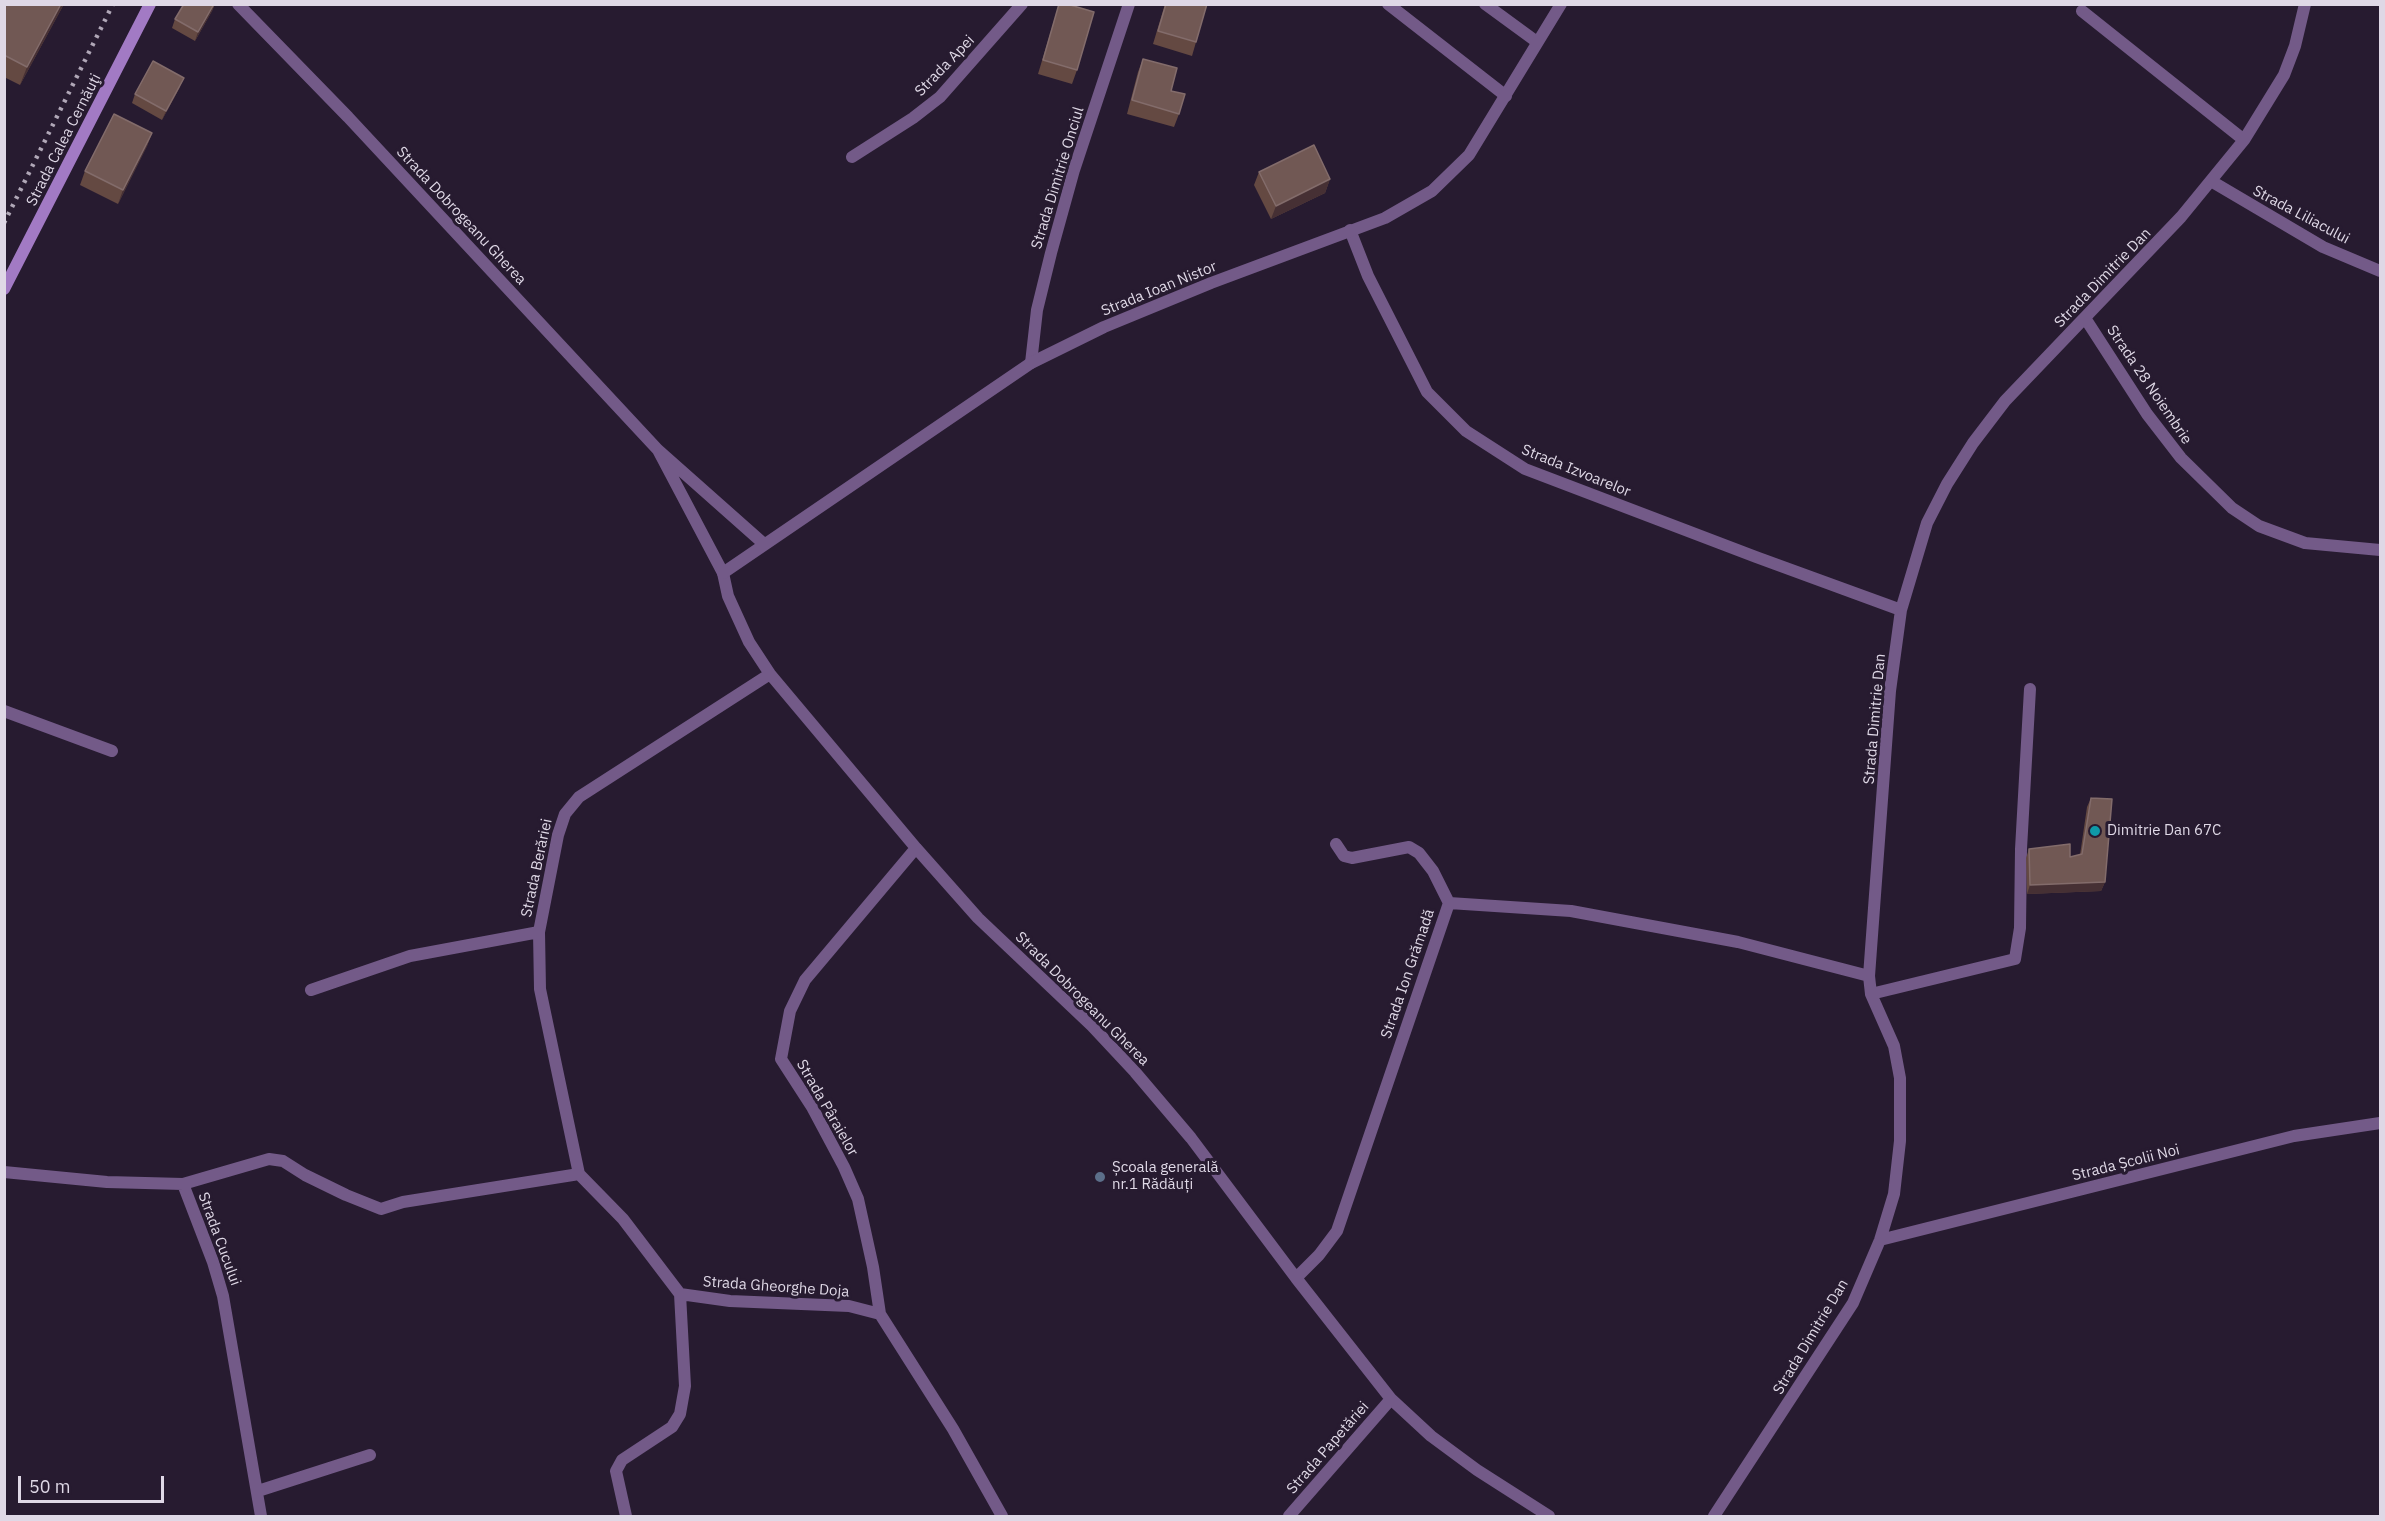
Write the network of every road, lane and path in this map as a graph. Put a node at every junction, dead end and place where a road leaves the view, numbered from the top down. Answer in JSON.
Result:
{"nodes":[{"id":1,"x":150,"y":4,"type":"edge"},
{"id":2,"x":238,"y":4,"type":"edge"},
{"id":3,"x":1022,"y":4,"type":"edge"},
{"id":4,"x":1129,"y":4,"type":"edge"},
{"id":5,"x":1388,"y":4,"type":"edge"},
{"id":6,"x":1485,"y":4,"type":"edge"},
{"id":7,"x":1562,"y":4,"type":"edge"},
{"id":8,"x":2305,"y":4,"type":"edge"},
{"id":9,"x":2082,"y":11,"type":"dead end"},
{"id":10,"x":1538,"y":42,"type":"junction"},
{"id":11,"x":1506,"y":96,"type":"junction"},
{"id":12,"x":2244,"y":140,"type":"junction"},
{"id":13,"x":852,"y":157,"type":"dead end"},
{"id":14,"x":2211,"y":181,"type":"junction"},
{"id":15,"x":1350,"y":230,"type":"junction"},
{"id":16,"x":2380,"y":271,"type":"edge"},
{"id":17,"x":4,"y":289,"type":"edge"},
{"id":18,"x":2085,"y":318,"type":"junction"},
{"id":19,"x":1031,"y":363,"type":"junction"},
{"id":20,"x":658,"y":450,"type":"junction"},
{"id":21,"x":764,"y":544,"type":"junction"},
{"id":22,"x":2380,"y":550,"type":"edge"},
{"id":23,"x":723,"y":573,"type":"junction"},
{"id":24,"x":1901,"y":610,"type":"junction"},
{"id":25,"x":770,"y":674,"type":"junction"},
{"id":26,"x":2030,"y":689,"type":"dead end"},
{"id":27,"x":4,"y":711,"type":"edge"},
{"id":28,"x":112,"y":751,"type":"dead end"},
{"id":29,"x":1336,"y":844,"type":"dead end"},
{"id":30,"x":916,"y":849,"type":"junction"},
{"id":31,"x":1449,"y":903,"type":"junction"},
{"id":32,"x":539,"y":932,"type":"junction"},
{"id":33,"x":1869,"y":976,"type":"junction"},
{"id":34,"x":310,"y":990,"type":"dead end"},
{"id":35,"x":1871,"y":994,"type":"junction"},
{"id":36,"x":2380,"y":1123,"type":"edge"},
{"id":37,"x":4,"y":1172,"type":"edge"},
{"id":38,"x":579,"y":1174,"type":"junction"},
{"id":39,"x":183,"y":1184,"type":"junction"},
{"id":40,"x":1880,"y":1240,"type":"junction"},
{"id":41,"x":1296,"y":1278,"type":"junction"},
{"id":42,"x":680,"y":1294,"type":"junction"},
{"id":43,"x":880,"y":1314,"type":"junction"},
{"id":44,"x":1390,"y":1399,"type":"junction"},
{"id":45,"x":370,"y":1455,"type":"dead end"},
{"id":46,"x":258,"y":1491,"type":"junction"},
{"id":47,"x":261,"y":1516,"type":"edge"},
{"id":48,"x":626,"y":1516,"type":"edge"},
{"id":49,"x":1002,"y":1516,"type":"edge"},
{"id":50,"x":1289,"y":1516,"type":"edge"},
{"id":51,"x":1549,"y":1516,"type":"edge"},
{"id":52,"x":1714,"y":1516,"type":"edge"}],
"edges":[{"from":1,"to":17,"type":"main road","name":"Strada Calea Cernăuţi"},
{"from":2,"to":20,"type":"street","name":"Strada Dobrogeanu Gherea"},
{"from":3,"to":13,"type":"street","name":"Strada Apei"},
{"from":4,"to":19,"type":"street","name":"Strada Dimitrie Onciul"},
{"from":5,"to":11,"type":"street"},
{"from":6,"to":10,"type":"street"},
{"from":7,"to":10,"type":"street","name":"Strada Ioan Nistor"},
{"from":8,"to":12,"type":"street","name":"Strada Dimitrie Dan"},
{"from":9,"to":12,"type":"street"},
{"from":10,"to":11,"type":"street","name":"Strada Ioan Nistor"},
{"from":11,"to":15,"type":"street","name":"Strada Ioan Nistor"},
{"from":12,"to":14,"type":"street","name":"Strada Dimitrie Dan"},
{"from":14,"to":16,"type":"street","name":"Strada Liliacului"},
{"from":14,"to":18,"type":"street","name":"Strada Dimitrie Dan"},
{"from":15,"to":19,"type":"street","name":"Strada Ioan Nistor"},
{"from":15,"to":24,"type":"street","name":"Strada Izvoarelor"},
{"from":18,"to":22,"type":"street","name":"Strada 28 Noiembrie"},
{"from":18,"to":24,"type":"street","name":"Strada Dimitrie Dan"},
{"from":19,"to":21,"type":"street","name":"Strada Ioan Nistor"},
{"from":20,"to":21,"type":"street","name":"Strada Dobrogeanu Gherea"},
{"from":20,"to":23,"type":"street","name":"Strada Dobrogeanu Gherea"},
{"from":21,"to":23,"type":"street","name":"Strada Ioan Nistor"},
{"from":23,"to":25,"type":"street","name":"Strada Dobrogeanu Gherea"},
{"from":24,"to":33,"type":"street","name":"Strada Dimitrie Dan"},
{"from":25,"to":30,"type":"street","name":"Strada Dobrogeanu Gherea"},
{"from":25,"to":32,"type":"street","name":"Strada Berăriei"},
{"from":26,"to":35,"type":"street"},
{"from":27,"to":28,"type":"street"},
{"from":29,"to":31,"type":"street"},
{"from":30,"to":41,"type":"street","name":"Strada Dobrogeanu Gherea"},
{"from":30,"to":43,"type":"street","name":"Strada Pâraielor"},
{"from":31,"to":33,"type":"street","name":"Strada Ion Grămadă"},
{"from":31,"to":41,"type":"street","name":"Strada Ion Grămadă"},
{"from":32,"to":34,"type":"street"},
{"from":32,"to":38,"type":"street","name":"Strada Berăriei"},
{"from":33,"to":35,"type":"street","name":"Strada Dimitrie Dan"},
{"from":35,"to":40,"type":"street","name":"Strada Dimitrie Dan"},
{"from":36,"to":40,"type":"street","name":"Strada Școlii Noi"},
{"from":37,"to":39,"type":"street","name":"Strada Cucului"},
{"from":38,"to":39,"type":"street"},
{"from":38,"to":42,"type":"street","name":"Strada Gheorghe Doja"},
{"from":39,"to":46,"type":"street","name":"Strada Cucului"},
{"from":40,"to":52,"type":"street","name":"Strada Dimitrie Dan"},
{"from":41,"to":44,"type":"street","name":"Strada Dobrogeanu Gherea"},
{"from":42,"to":43,"type":"street","name":"Strada Gheorghe Doja"},
{"from":42,"to":48,"type":"street"},
{"from":43,"to":49,"type":"street"},
{"from":44,"to":50,"type":"street","name":"Strada Papetăriei"},
{"from":44,"to":51,"type":"street","name":"Strada Dobrogeanu Gherea"},
{"from":45,"to":46,"type":"street"},
{"from":46,"to":47,"type":"street","name":"Strada Cucului"}]}
